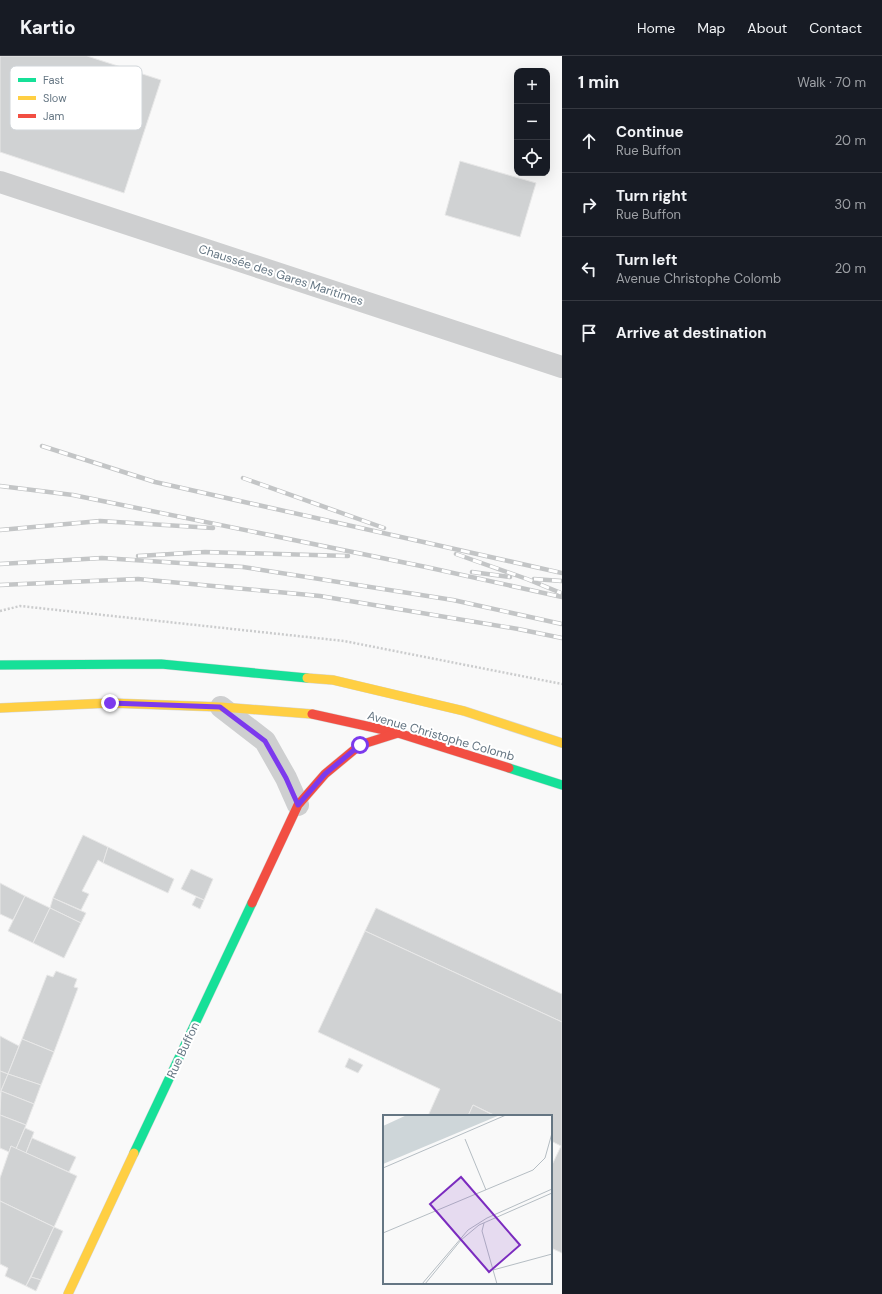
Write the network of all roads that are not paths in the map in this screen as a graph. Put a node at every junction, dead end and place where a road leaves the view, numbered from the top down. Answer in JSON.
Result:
{"nodes":[{"id":1,"x":0,"y":182,"type":"edge"},
{"id":2,"x":562,"y":367,"type":"edge"},
{"id":3,"x":0,"y":665,"type":"edge"},
{"id":4,"x":220,"y":707,"type":"junction"},
{"id":5,"x":0,"y":708,"type":"edge"},
{"id":6,"x":398,"y":733,"type":"junction"},
{"id":7,"x":562,"y":743,"type":"edge"},
{"id":8,"x":562,"y":785,"type":"edge"},
{"id":9,"x":298,"y":805,"type":"junction"},
{"id":10,"x":68,"y":1294,"type":"edge"}],
"edges":[{"from":1,"to":2,"type":"street","name":"Chaussée des Gares Maritimes"},
{"from":3,"to":7,"type":"main road"},
{"from":4,"to":5,"type":"main road","name":"Avenue Christophe Colomb"},
{"from":4,"to":6,"type":"main road","name":"Avenue Christophe Colomb"},
{"from":4,"to":9,"type":"street"},
{"from":6,"to":8,"type":"main road","name":"Avenue Christophe Colomb"},
{"from":6,"to":9,"type":"main road","name":"Rue Buffon"},
{"from":9,"to":10,"type":"main road","name":"Rue Buffon"}]}
